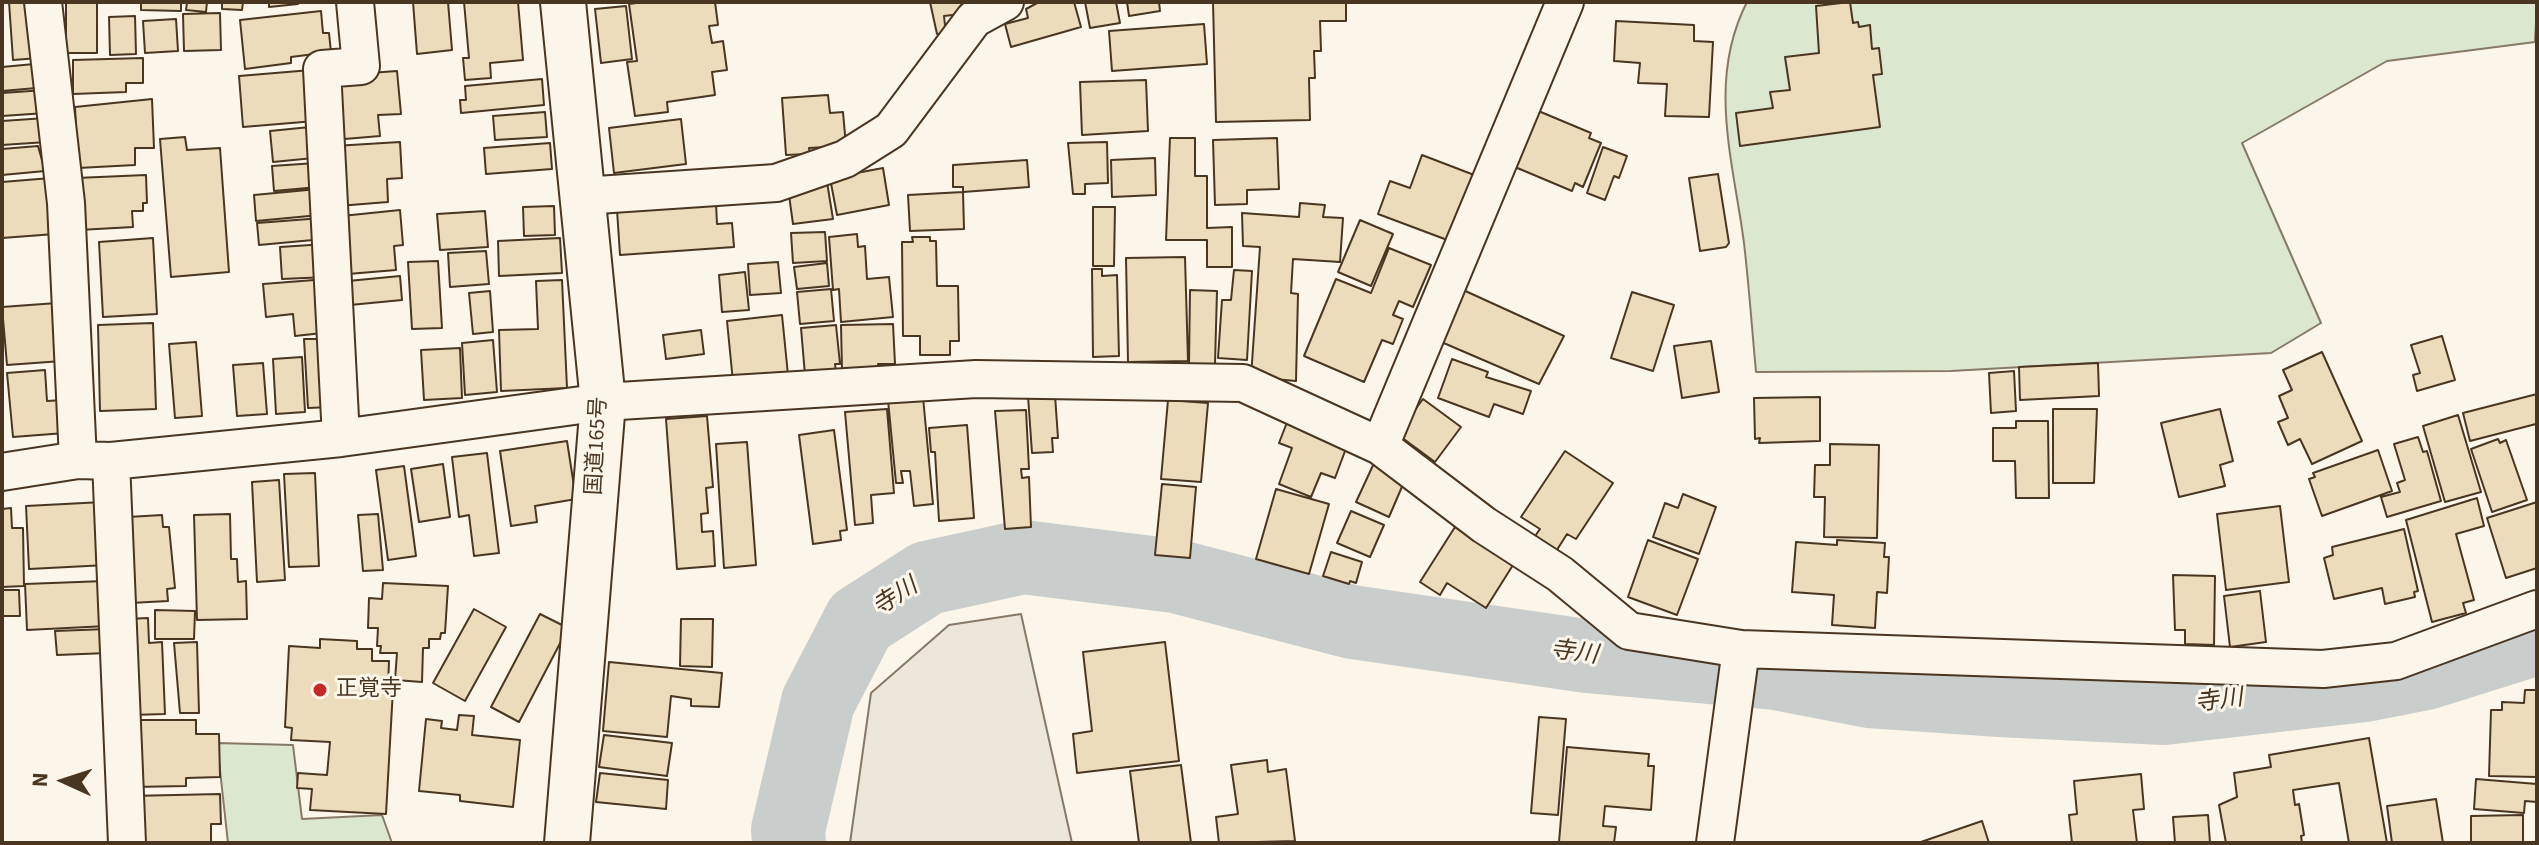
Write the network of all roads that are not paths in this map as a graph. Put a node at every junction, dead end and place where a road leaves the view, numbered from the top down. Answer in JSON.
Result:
{"nodes":[{"id":1,"x":43,"y":2,"type":"edge"},
{"id":2,"x":355,"y":2,"type":"edge"},
{"id":3,"x":563,"y":2,"type":"edge"},
{"id":4,"x":1005,"y":2,"type":"edge"},
{"id":5,"x":1565,"y":2,"type":"edge"},
{"id":6,"x":582,"y":196,"type":"junction"},
{"id":7,"x":603,"y":402,"type":"junction"},
{"id":8,"x":341,"y":438,"type":"junction"},
{"id":9,"x":1380,"y":446,"type":"junction"},
{"id":10,"x":94,"y":460,"type":"junction"},
{"id":11,"x":2,"y":472,"type":"edge"},
{"id":12,"x":2537,"y":609,"type":"edge"},
{"id":13,"x":1741,"y":651,"type":"junction"},
{"id":14,"x":127,"y":843,"type":"edge"},
{"id":15,"x":567,"y":843,"type":"edge"},
{"id":16,"x":1715,"y":843,"type":"edge"}],
"edges":[{"from":1,"to":10,"type":"street"},
{"from":2,"to":8,"type":"street"},
{"from":3,"to":6,"type":"highway","name":"国道165号"},
{"from":4,"to":6,"type":"street"},
{"from":5,"to":9,"type":"street"},
{"from":6,"to":7,"type":"highway","name":"国道165号"},
{"from":7,"to":8,"type":"street"},
{"from":7,"to":9,"type":"street"},
{"from":7,"to":15,"type":"highway","name":"国道165号"},
{"from":8,"to":10,"type":"street"},
{"from":9,"to":13,"type":"street"},
{"from":10,"to":11,"type":"street"},
{"from":10,"to":14,"type":"street"},
{"from":12,"to":13,"type":"street"},
{"from":13,"to":16,"type":"street"}]}
